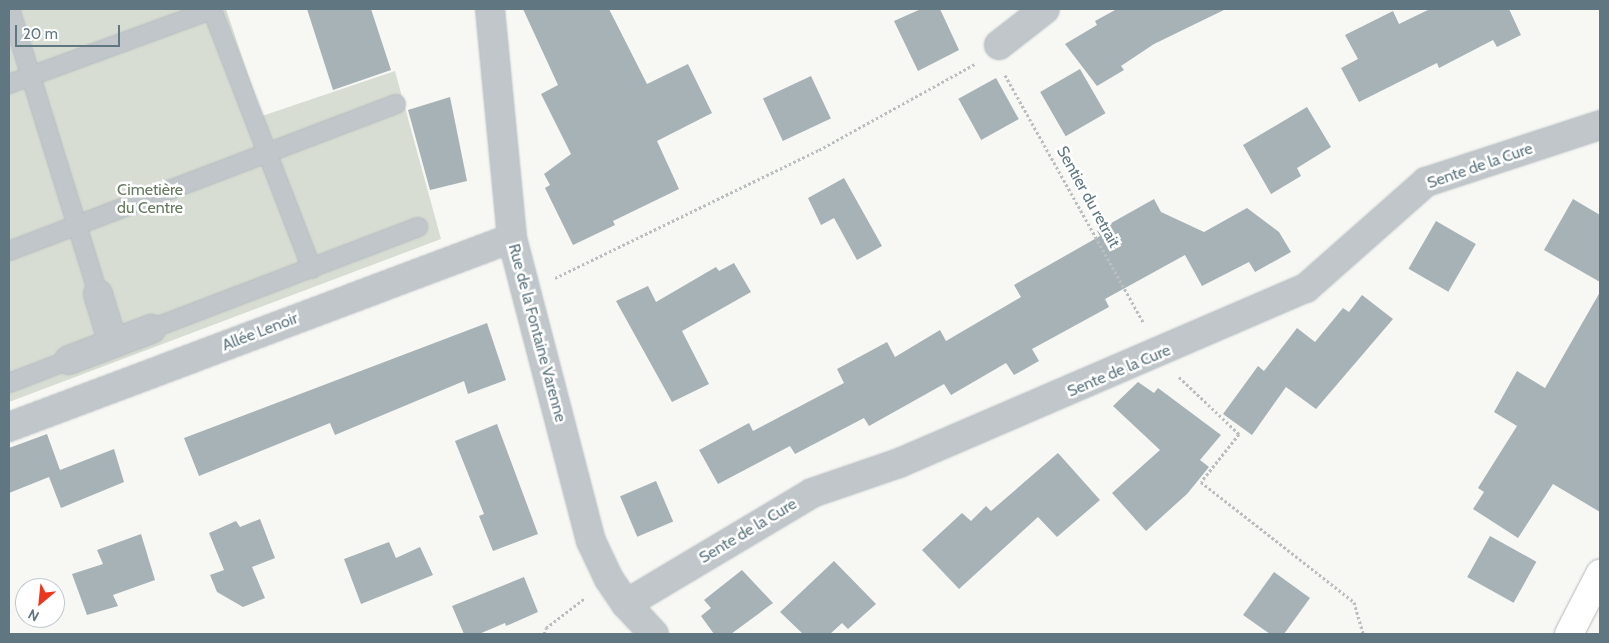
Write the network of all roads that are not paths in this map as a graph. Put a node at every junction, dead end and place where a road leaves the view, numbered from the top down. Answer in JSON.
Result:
{"nodes":[{"id":1,"x":10,"y":9,"type":"edge"},
{"id":2,"x":490,"y":9,"type":"edge"},
{"id":3,"x":1045,"y":9,"type":"edge"},
{"id":4,"x":995,"y":58,"type":"road end"},
{"id":5,"x":29,"y":77,"type":"junction"},
{"id":6,"x":9,"y":84,"type":"edge"},
{"id":7,"x":396,"y":104,"type":"dead end"},
{"id":8,"x":1600,"y":126,"type":"edge"},
{"id":9,"x":266,"y":152,"type":"junction"},
{"id":10,"x":76,"y":225,"type":"junction"},
{"id":11,"x":418,"y":227,"type":"dead end"},
{"id":12,"x":512,"y":238,"type":"junction"},
{"id":13,"x":9,"y":251,"type":"edge"},
{"id":14,"x":312,"y":269,"type":"junction"},
{"id":15,"x":98,"y":294,"type":"joint"},
{"id":16,"x":151,"y":329,"type":"joint"},
{"id":17,"x":113,"y":343,"type":"junction"},
{"id":18,"x":69,"y":360,"type":"joint"},
{"id":19,"x":9,"y":383,"type":"edge"},
{"id":20,"x":9,"y":427,"type":"edge"},
{"id":21,"x":1599,"y":578,"type":"edge"},
{"id":22,"x":626,"y":604,"type":"junction"},
{"id":23,"x":654,"y":634,"type":"edge"},
{"id":24,"x":1570,"y":634,"type":"edge"}],
"edges":[{"from":1,"to":5,"type":"lane"},
{"from":2,"to":12,"type":"street","name":"Rue de la Fontaine Varenne"},
{"from":3,"to":4,"type":"street"},
{"from":5,"to":6,"type":"lane"},
{"from":5,"to":9,"type":"lane"},
{"from":5,"to":10,"type":"lane"},
{"from":7,"to":9,"type":"lane"},
{"from":8,"to":22,"type":"street","name":"Sente de la Cure"},
{"from":9,"to":10,"type":"lane"},
{"from":9,"to":14,"type":"lane"},
{"from":10,"to":13,"type":"lane"},
{"from":10,"to":15,"type":"lane"},
{"from":11,"to":14,"type":"lane"},
{"from":12,"to":20,"type":"street","name":"Allée Lenoir"},
{"from":12,"to":22,"type":"street","name":"Rue de la Fontaine Varenne"},
{"from":14,"to":16,"type":"lane"},
{"from":15,"to":17,"type":"street"},
{"from":16,"to":17,"type":"street"},
{"from":17,"to":18,"type":"street"},
{"from":18,"to":19,"type":"lane"},
{"from":21,"to":24,"type":"main road"},
{"from":22,"to":23,"type":"street","name":"Rue de la Fontaine Varenne"}]}
